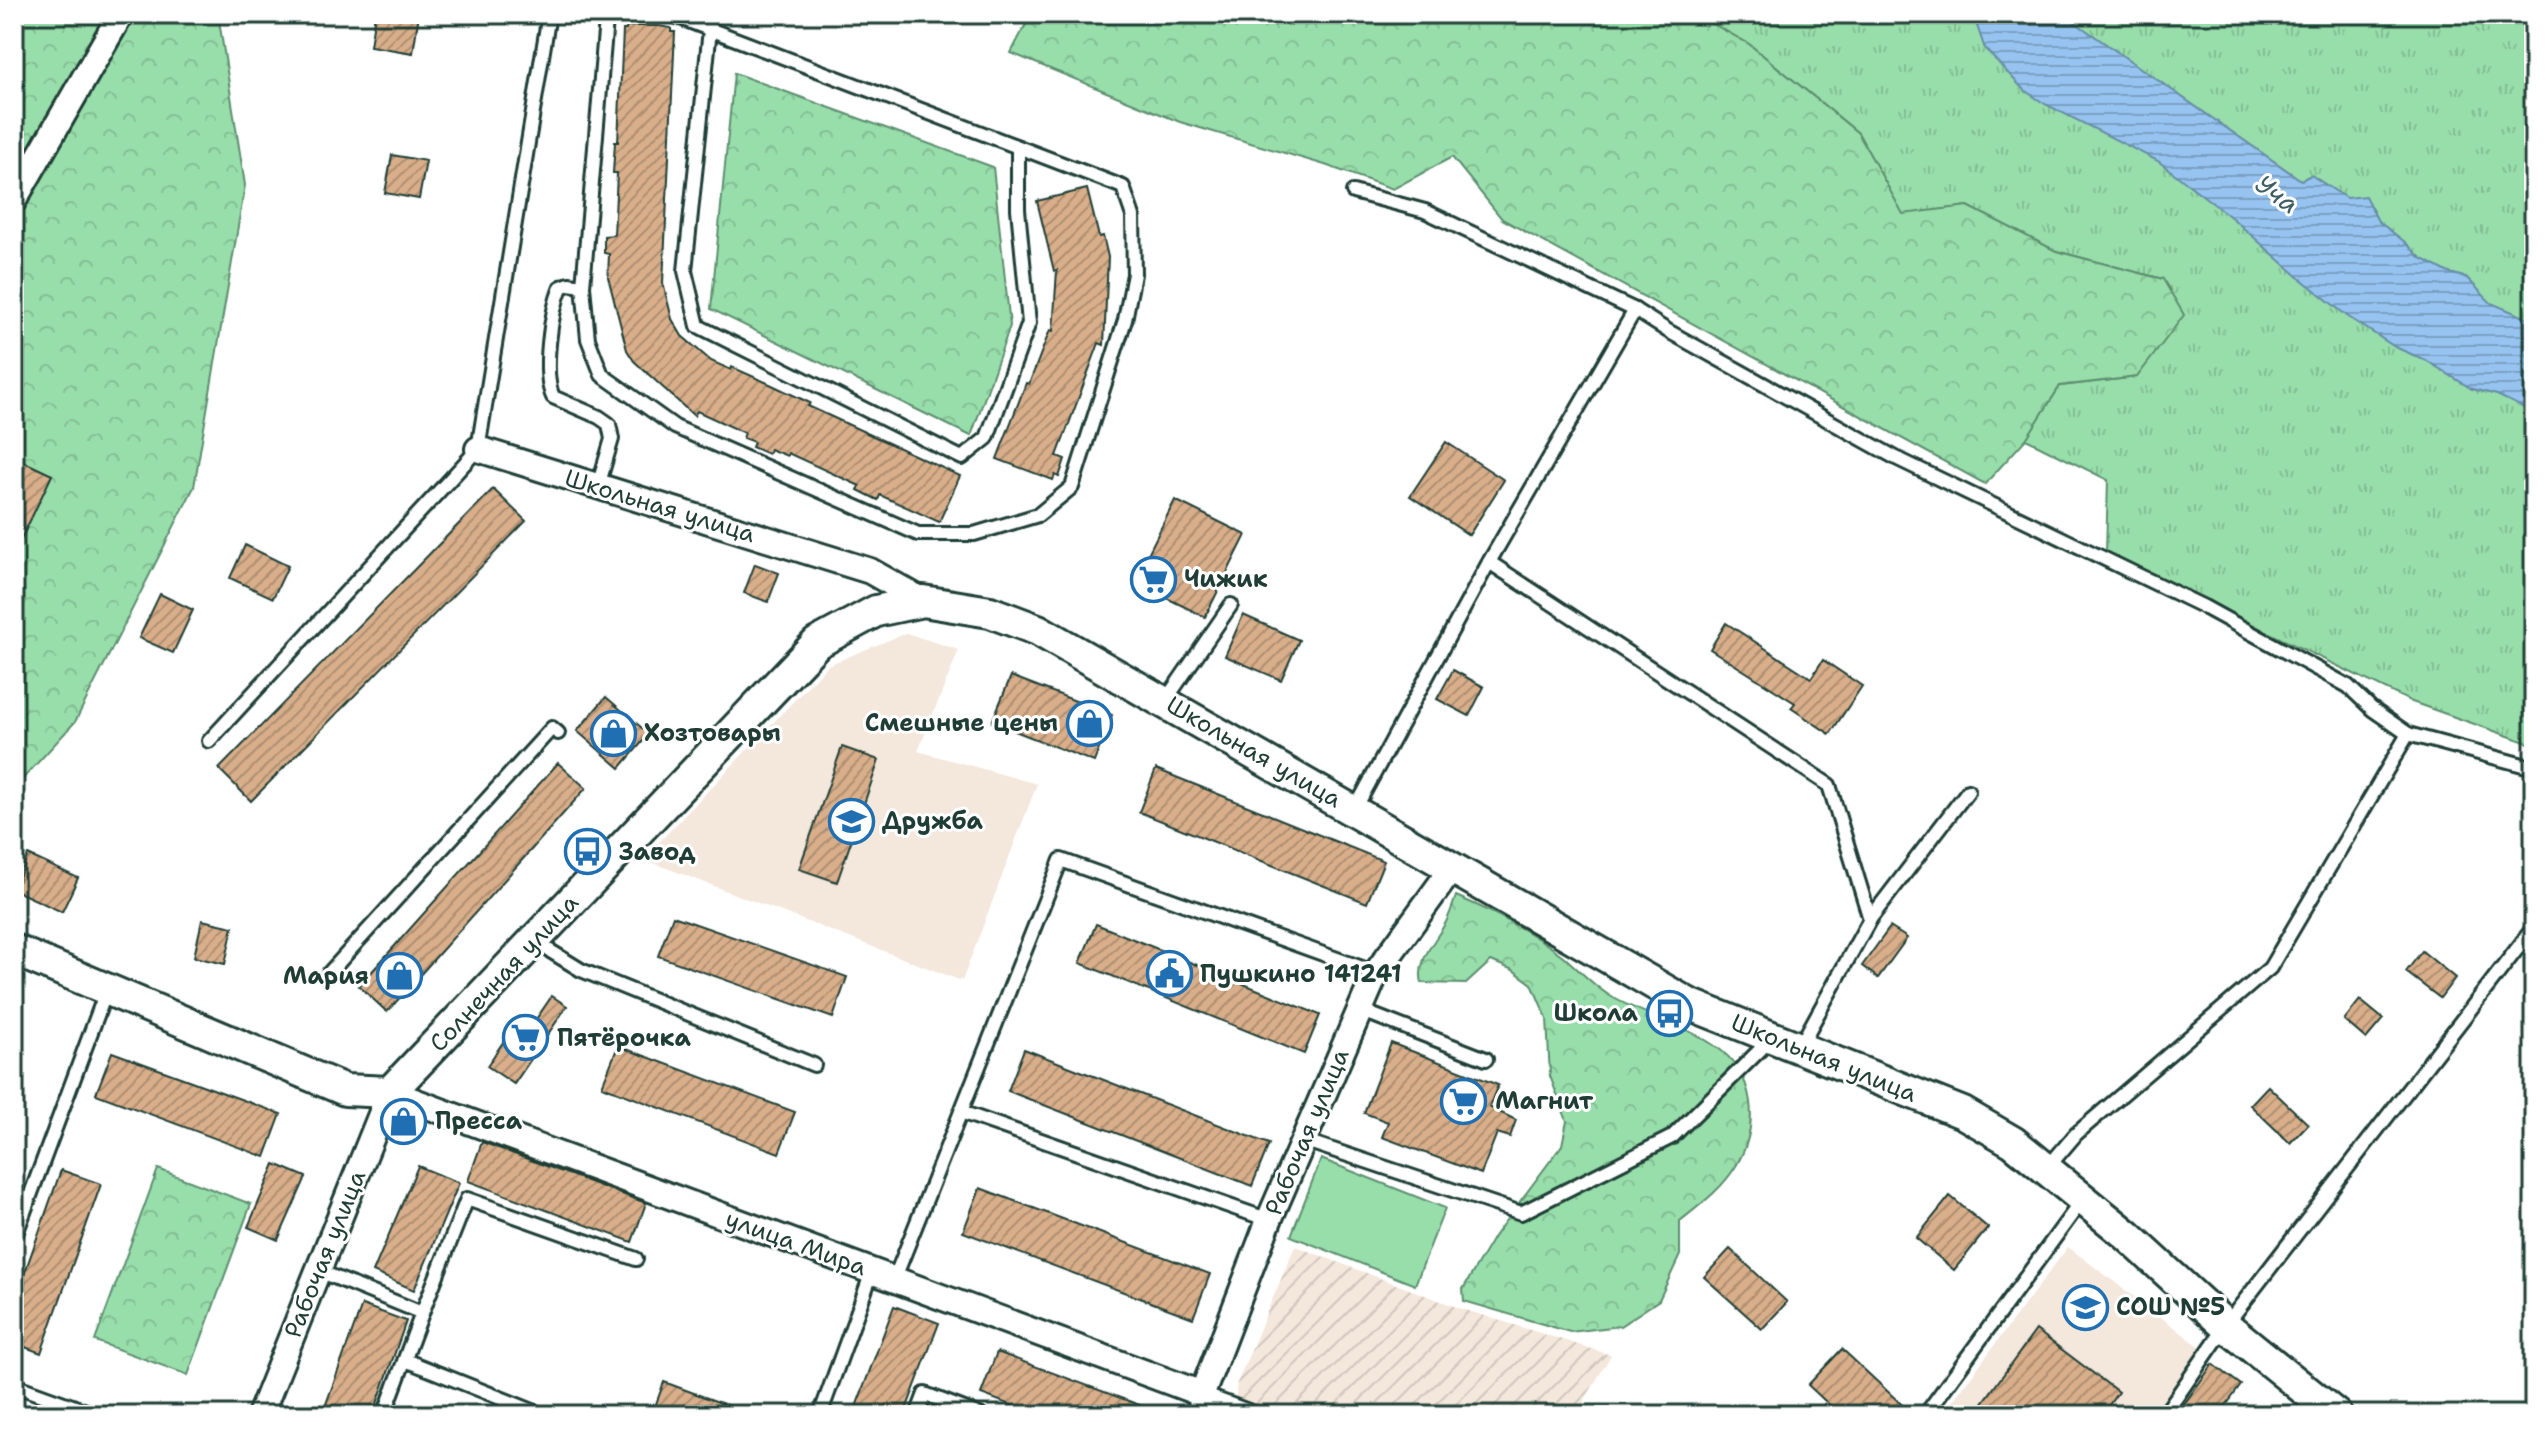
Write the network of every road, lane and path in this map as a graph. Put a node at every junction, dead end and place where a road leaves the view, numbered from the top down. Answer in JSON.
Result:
{"nodes":[{"id":1,"x":121,"y":14,"type":"edge"},
{"id":2,"x":549,"y":14,"type":"edge"},
{"id":3,"x":613,"y":14,"type":"edge"},
{"id":4,"x":670,"y":14,"type":"edge"},
{"id":5,"x":710,"y":29,"type":"junction"},
{"id":6,"x":1018,"y":147,"type":"junction"},
{"id":7,"x":1353,"y":192,"type":"dead end"},
{"id":8,"x":14,"y":200,"type":"edge"},
{"id":9,"x":583,"y":286,"type":"junction"},
{"id":10,"x":1635,"y":310,"type":"junction"},
{"id":11,"x":478,"y":449,"type":"junction"},
{"id":12,"x":598,"y":486,"type":"junction"},
{"id":13,"x":1489,"y":562,"type":"junction"},
{"id":14,"x":923,"y":601,"type":"junction"},
{"id":15,"x":1231,"y":605,"type":"dead end"},
{"id":16,"x":1165,"y":701,"type":"junction"},
{"id":17,"x":558,"y":733,"type":"dead end"},
{"id":18,"x":2408,"y":734,"type":"junction"},
{"id":19,"x":209,"y":741,"type":"dead end"},
{"id":20,"x":2534,"y":768,"type":"edge"},
{"id":21,"x":1968,"y":791,"type":"dead end"},
{"id":22,"x":1355,"y":809,"type":"junction"},
{"id":23,"x":1453,"y":867,"type":"junction"},
{"id":24,"x":1870,"y":919,"type":"junction"},
{"id":25,"x":2534,"y":927,"type":"edge"},
{"id":26,"x":534,"y":941,"type":"junction"},
{"id":27,"x":16,"y":955,"type":"edge"},
{"id":28,"x":329,"y":973,"type":"dead end"},
{"id":29,"x":1376,"y":973,"type":"junction"},
{"id":30,"x":107,"y":989,"type":"junction"},
{"id":31,"x":1360,"y":1010,"type":"junction"},
{"id":32,"x":1786,"y":1043,"type":"junction"},
{"id":33,"x":1486,"y":1059,"type":"dead end"},
{"id":34,"x":814,"y":1065,"type":"dead end"},
{"id":35,"x":390,"y":1092,"type":"junction"},
{"id":36,"x":961,"y":1112,"type":"junction"},
{"id":37,"x":1303,"y":1140,"type":"junction"},
{"id":38,"x":2048,"y":1167,"type":"junction"},
{"id":39,"x":2083,"y":1199,"type":"junction"},
{"id":40,"x":1269,"y":1220,"type":"junction"},
{"id":41,"x":14,"y":1239,"type":"edge"},
{"id":42,"x":636,"y":1259,"type":"dead end"},
{"id":43,"x":319,"y":1271,"type":"junction"},
{"id":44,"x":883,"y":1276,"type":"junction"},
{"id":45,"x":422,"y":1313,"type":"junction"},
{"id":46,"x":2226,"y":1326,"type":"junction"},
{"id":47,"x":405,"y":1360,"type":"junction"},
{"id":48,"x":14,"y":1385,"type":"edge"},
{"id":49,"x":1202,"y":1404,"type":"edge"},
{"id":50,"x":528,"y":1412,"type":"edge"},
{"id":51,"x":97,"y":1415,"type":"edge"},
{"id":52,"x":260,"y":1415,"type":"edge"},
{"id":53,"x":384,"y":1415,"type":"edge"},
{"id":54,"x":543,"y":1415,"type":"edge"},
{"id":55,"x":820,"y":1415,"type":"edge"},
{"id":56,"x":917,"y":1415,"type":"edge"},
{"id":57,"x":980,"y":1415,"type":"edge"},
{"id":58,"x":1259,"y":1415,"type":"edge"},
{"id":59,"x":1925,"y":1415,"type":"edge"},
{"id":60,"x":2164,"y":1415,"type":"edge"},
{"id":61,"x":2336,"y":1415,"type":"edge"}],
"edges":[{"from":1,"to":8,"type":"street"},
{"from":2,"to":11,"type":"lane"},
{"from":3,"to":9,"type":"lane"},
{"from":4,"to":5,"type":"lane"},
{"from":5,"to":6,"type":"lane"},
{"from":5,"to":6,"type":"lane"},
{"from":6,"to":9,"type":"lane"},
{"from":7,"to":10,"type":"lane"},
{"from":9,"to":12,"type":"lane"},
{"from":10,"to":13,"type":"lane"},
{"from":10,"to":18,"type":"lane"},
{"from":11,"to":12,"type":"street","name":"Школьная улица"},
{"from":11,"to":19,"type":"lane"},
{"from":12,"to":14,"type":"street","name":"Школьная улица"},
{"from":13,"to":22,"type":"lane"},
{"from":13,"to":24,"type":"lane"},
{"from":14,"to":16,"type":"street","name":"Школьная улица"},
{"from":14,"to":26,"type":"street","name":"Солнечная улица"},
{"from":15,"to":16,"type":"lane"},
{"from":16,"to":22,"type":"street","name":"Школьная улица"},
{"from":17,"to":28,"type":"lane"},
{"from":18,"to":20,"type":"lane"},
{"from":18,"to":38,"type":"lane"},
{"from":21,"to":24,"type":"lane"},
{"from":22,"to":23,"type":"street","name":"Школьная улица"},
{"from":23,"to":29,"type":"street","name":"Рабочая улица"},
{"from":23,"to":32,"type":"street","name":"Школьная улица"},
{"from":24,"to":32,"type":"lane"},
{"from":25,"to":46,"type":"lane"},
{"from":26,"to":34,"type":"lane"},
{"from":26,"to":35,"type":"street","name":"Солнечная улица"},
{"from":27,"to":30,"type":"street"},
{"from":29,"to":31,"type":"street","name":"Рабочая улица"},
{"from":29,"to":36,"type":"lane"},
{"from":30,"to":35,"type":"street"},
{"from":30,"to":41,"type":"lane"},
{"from":31,"to":33,"type":"lane"},
{"from":31,"to":37,"type":"street","name":"Рабочая улица"},
{"from":32,"to":37,"type":"lane"},
{"from":32,"to":38,"type":"street","name":"Школьная улица"},
{"from":35,"to":43,"type":"street","name":"Рабочая улица"},
{"from":35,"to":44,"type":"street","name":"улица Мира"},
{"from":36,"to":40,"type":"lane"},
{"from":36,"to":44,"type":"lane"},
{"from":37,"to":40,"type":"street","name":"Рабочая улица"},
{"from":38,"to":39,"type":"street","name":"Школьная улица"},
{"from":39,"to":46,"type":"street","name":"Школьная улица"},
{"from":39,"to":59,"type":"lane"},
{"from":40,"to":49,"type":"street","name":"Рабочая улица"},
{"from":42,"to":45,"type":"lane"},
{"from":43,"to":45,"type":"lane"},
{"from":43,"to":52,"type":"street","name":"Рабочая улица"},
{"from":44,"to":49,"type":"street","name":"улица Мира"},
{"from":44,"to":55,"type":"lane"},
{"from":45,"to":47,"type":"lane"},
{"from":46,"to":60,"type":"lane"},
{"from":46,"to":61,"type":"street","name":"Школьная улица"},
{"from":47,"to":50,"type":"lane"},
{"from":47,"to":53,"type":"lane"},
{"from":48,"to":51,"type":"lane"},
{"from":49,"to":58,"type":"lane"},
{"from":50,"to":54,"type":"lane"},
{"from":56,"to":57,"type":"lane"}]}
